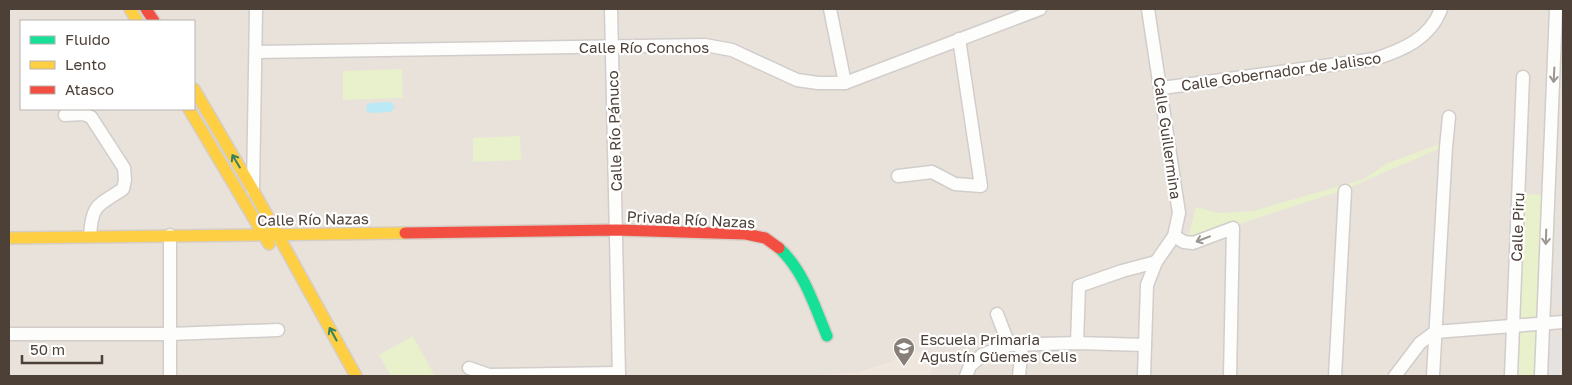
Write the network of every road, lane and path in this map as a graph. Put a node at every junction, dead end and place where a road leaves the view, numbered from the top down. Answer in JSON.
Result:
{"nodes":[{"id":1,"x":130,"y":9,"type":"edge"},
{"id":2,"x":146,"y":9,"type":"edge"},
{"id":3,"x":256,"y":9,"type":"edge"},
{"id":4,"x":611,"y":9,"type":"edge"},
{"id":5,"x":830,"y":9,"type":"edge"},
{"id":6,"x":1009,"y":9,"type":"edge"},
{"id":7,"x":1040,"y":9,"type":"edge"},
{"id":8,"x":1148,"y":9,"type":"edge"},
{"id":9,"x":1441,"y":9,"type":"edge"},
{"id":10,"x":1556,"y":9,"type":"edge"},
{"id":11,"x":1018,"y":18,"type":"junction"},
{"id":12,"x":136,"y":20,"type":"edge"},
{"id":13,"x":153,"y":20,"type":"edge"},
{"id":14,"x":959,"y":39,"type":"junction"},
{"id":15,"x":612,"y":46,"type":"junction"},
{"id":16,"x":256,"y":52,"type":"junction"},
{"id":17,"x":1523,"y":77,"type":"dead end"},
{"id":18,"x":845,"y":83,"type":"junction"},
{"id":19,"x":1162,"y":88,"type":"junction"},
{"id":20,"x":195,"y":91,"type":"edge"},
{"id":21,"x":190,"y":110,"type":"edge"},
{"id":22,"x":65,"y":115,"type":"dead end"},
{"id":23,"x":1449,"y":118,"type":"dead end"},
{"id":24,"x":898,"y":176,"type":"dead end"},
{"id":25,"x":253,"y":190,"type":"junction"},
{"id":26,"x":1345,"y":191,"type":"dead end"},
{"id":27,"x":253,"y":217,"type":"junction"},
{"id":28,"x":617,"y":230,"type":"junction"},
{"id":29,"x":170,"y":235,"type":"junction"},
{"id":30,"x":264,"y":235,"type":"junction"},
{"id":31,"x":277,"y":235,"type":"junction"},
{"id":32,"x":90,"y":236,"type":"junction"},
{"id":33,"x":1174,"y":236,"type":"junction"},
{"id":34,"x":9,"y":238,"type":"edge"},
{"id":35,"x":273,"y":252,"type":"dead end"},
{"id":36,"x":1156,"y":262,"type":"junction"},
{"id":37,"x":997,"y":314,"type":"dead end"},
{"id":38,"x":1543,"y":322,"type":"junction"},
{"id":39,"x":1563,"y":322,"type":"edge"},
{"id":40,"x":1513,"y":325,"type":"junction"},
{"id":41,"x":278,"y":330,"type":"dead end"},
{"id":42,"x":1435,"y":332,"type":"junction"},
{"id":43,"x":9,"y":334,"type":"edge"},
{"id":44,"x":170,"y":334,"type":"junction"},
{"id":45,"x":826,"y":336,"type":"dead end"},
{"id":46,"x":1077,"y":343,"type":"junction"},
{"id":47,"x":1009,"y":345,"type":"junction"},
{"id":48,"x":1145,"y":345,"type":"junction"},
{"id":49,"x":1022,"y":346,"type":"junction"},
{"id":50,"x":469,"y":368,"type":"dead end"},
{"id":51,"x":619,"y":375,"type":"edge"},
{"id":52,"x":170,"y":376,"type":"edge"},
{"id":53,"x":356,"y":376,"type":"edge"},
{"id":54,"x":966,"y":376,"type":"edge"},
{"id":55,"x":1018,"y":376,"type":"edge"},
{"id":56,"x":1144,"y":376,"type":"edge"},
{"id":57,"x":1230,"y":376,"type":"edge"},
{"id":58,"x":1335,"y":376,"type":"edge"},
{"id":59,"x":1396,"y":376,"type":"edge"},
{"id":60,"x":1433,"y":376,"type":"edge"},
{"id":61,"x":1511,"y":376,"type":"edge"},
{"id":62,"x":1541,"y":376,"type":"edge"}],
"edges":[{"from":1,"to":12,"type":"street"},
{"from":2,"to":13,"type":"street"},
{"from":3,"to":16,"type":"street"},
{"from":4,"to":15,"type":"street","name":"Calle Río Pánuco"},
{"from":5,"to":18,"type":"street"},
{"from":6,"to":11,"type":"street"},
{"from":7,"to":11,"type":"street","name":"Calle Río Conchos"},
{"from":8,"to":19,"type":"street","name":"Calle Guillermina"},
{"from":9,"to":19,"type":"street","name":"Calle Gobernador de Jalisco"},
{"from":10,"to":38,"type":"street","one_way":true},
{"from":11,"to":14,"type":"street","name":"Calle Río Conchos"},
{"from":14,"to":18,"type":"street","name":"Calle Río Conchos"},
{"from":14,"to":24,"type":"street"},
{"from":15,"to":16,"type":"street","name":"Calle Río Conchos"},
{"from":15,"to":18,"type":"street","name":"Calle Río Conchos"},
{"from":15,"to":28,"type":"street","name":"Calle Río Pánuco"},
{"from":16,"to":25,"type":"street"},
{"from":17,"to":40,"type":"street","name":"Calle Piru"},
{"from":19,"to":33,"type":"street","name":"Calle Guillermina"},
{"from":25,"to":20,"type":"street","one_way":true},
{"from":21,"to":27,"type":"street"},
{"from":22,"to":32,"type":"street"},
{"from":23,"to":42,"type":"street"},
{"from":25,"to":27,"type":"street"},
{"from":25,"to":31,"type":"street"},
{"from":26,"to":58,"type":"street"},
{"from":27,"to":30,"type":"street"},
{"from":28,"to":31,"type":"street","name":"Calle Río Nazas"},
{"from":28,"to":45,"type":"street","name":"Privada Río Nazas"},
{"from":28,"to":51,"type":"street","name":"Calle Río Pánuco"},
{"from":29,"to":30,"type":"street","name":"Calle Río Nazas"},
{"from":29,"to":32,"type":"street","name":"Calle Río Nazas"},
{"from":29,"to":44,"type":"street"},
{"from":30,"to":31,"type":"street","name":"Calle Río Nazas"},
{"from":30,"to":35,"type":"street"},
{"from":53,"to":31,"type":"street","one_way":true},
{"from":32,"to":34,"type":"street","name":"Calle Río Nazas"},
{"from":33,"to":36,"type":"street","name":"Calle Guillermina"},
{"from":57,"to":33,"type":"street","one_way":true},
{"from":36,"to":46,"type":"street"},
{"from":36,"to":48,"type":"street","name":"Calle Guillermina"},
{"from":37,"to":47,"type":"street"},
{"from":38,"to":39,"type":"street"},
{"from":38,"to":40,"type":"street"},
{"from":38,"to":62,"type":"street"},
{"from":40,"to":42,"type":"street"},
{"from":40,"to":61,"type":"street","name":"Calle Piru"},
{"from":41,"to":44,"type":"street"},
{"from":42,"to":59,"type":"street"},
{"from":42,"to":60,"type":"street"},
{"from":43,"to":44,"type":"street"},
{"from":44,"to":52,"type":"street"},
{"from":46,"to":48,"type":"street"},
{"from":46,"to":49,"type":"street"},
{"from":47,"to":49,"type":"street"},
{"from":47,"to":54,"type":"street"},
{"from":48,"to":56,"type":"street","name":"Calle Guillermina"},
{"from":49,"to":55,"type":"street"},
{"from":50,"to":51,"type":"street"}]}
